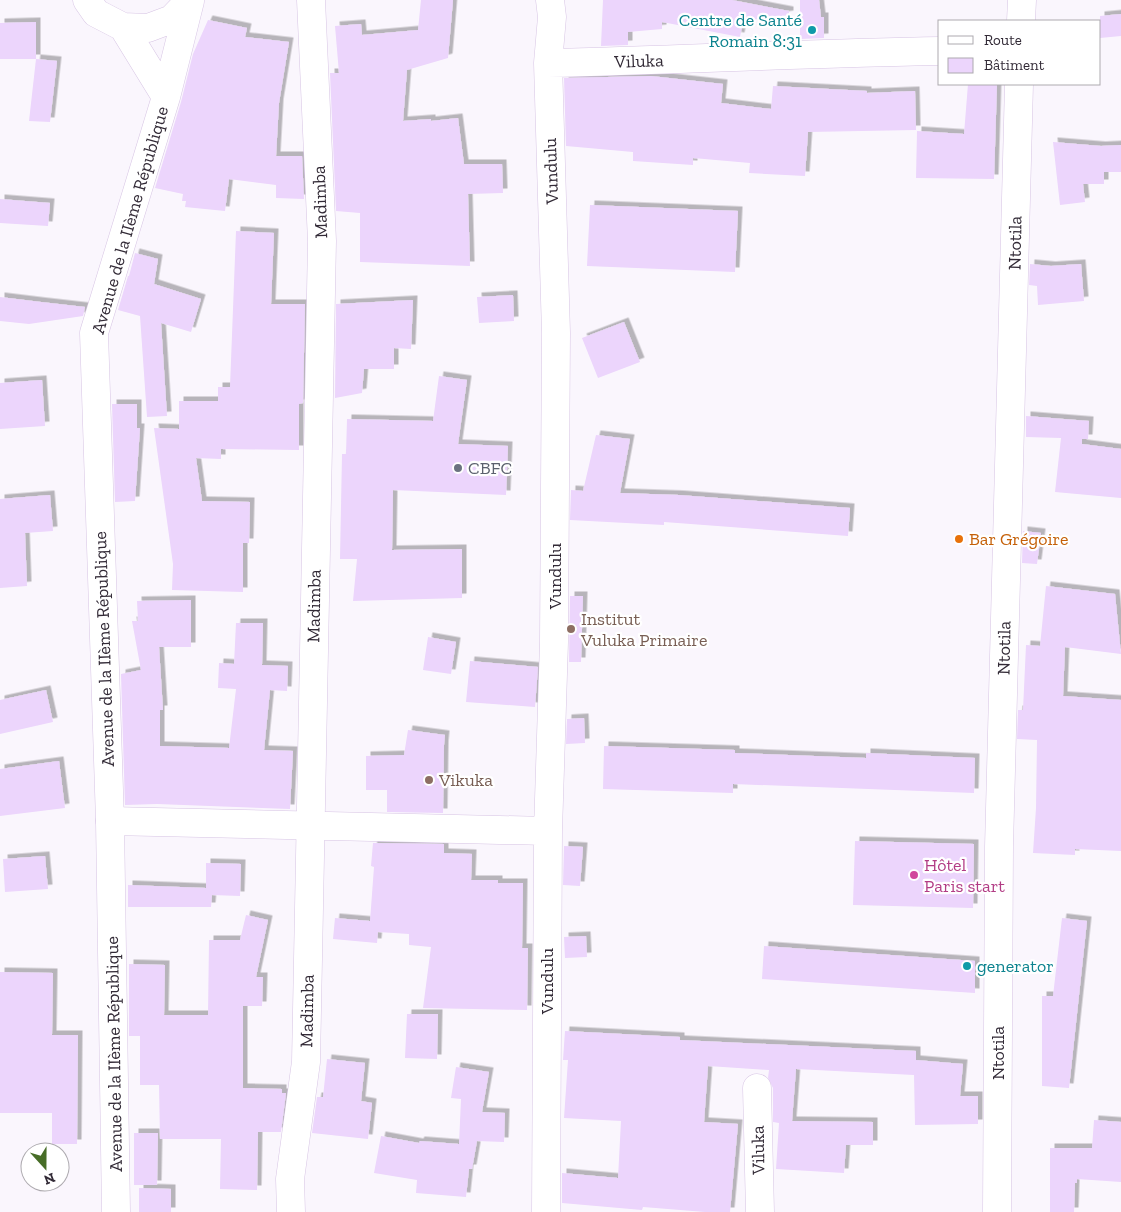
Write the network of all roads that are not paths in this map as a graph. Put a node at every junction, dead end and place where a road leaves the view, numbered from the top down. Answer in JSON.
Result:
{"nodes":[{"id":1,"x":87,"y":0,"type":"edge"},
{"id":2,"x":312,"y":0,"type":"edge"},
{"id":3,"x":550,"y":0,"type":"edge"},
{"id":4,"x":1022,"y":0,"type":"edge"},
{"id":5,"x":190,"y":1,"type":"edge"},
{"id":6,"x":1021,"y":20,"type":"edge"},
{"id":7,"x":123,"y":27,"type":"junction"},
{"id":8,"x":938,"y":51,"type":"edge"},
{"id":9,"x":548,"y":63,"type":"junction"},
{"id":10,"x":1019,"y":85,"type":"edge"},
{"id":11,"x":166,"y":98,"type":"junction"},
{"id":12,"x":110,"y":821,"type":"junction"},
{"id":13,"x":311,"y":825,"type":"junction"},
{"id":14,"x":548,"y":832,"type":"junction"},
{"id":15,"x":757,"y":1088,"type":"dead end"},
{"id":16,"x":116,"y":1212,"type":"edge"},
{"id":17,"x":292,"y":1212,"type":"edge"},
{"id":18,"x":546,"y":1212,"type":"edge"},
{"id":19,"x":760,"y":1212,"type":"edge"},
{"id":20,"x":996,"y":1212,"type":"edge"}],
"edges":[{"from":1,"to":7,"type":"street"},
{"from":2,"to":13,"type":"street","name":"Madimba"},
{"from":3,"to":9,"type":"street","name":"Vundulu"},
{"from":4,"to":6,"type":"street"},
{"from":5,"to":7,"type":"street"},
{"from":5,"to":11,"type":"street","name":"Avenue de la IIème République"},
{"from":7,"to":11,"type":"street","name":"Avenue de la IIème République"},
{"from":8,"to":9,"type":"street","name":"Viluka"},
{"from":9,"to":14,"type":"street","name":"Vundulu"},
{"from":10,"to":20,"type":"street","name":"Ntotila"},
{"from":11,"to":12,"type":"street","name":"Avenue de la IIème République"},
{"from":12,"to":13,"type":"street"},
{"from":12,"to":16,"type":"street","name":"Avenue de la IIème République"},
{"from":13,"to":14,"type":"street"},
{"from":13,"to":17,"type":"street","name":"Madimba"},
{"from":14,"to":18,"type":"street","name":"Vundulu"},
{"from":15,"to":19,"type":"street","name":"Viluka"}]}
